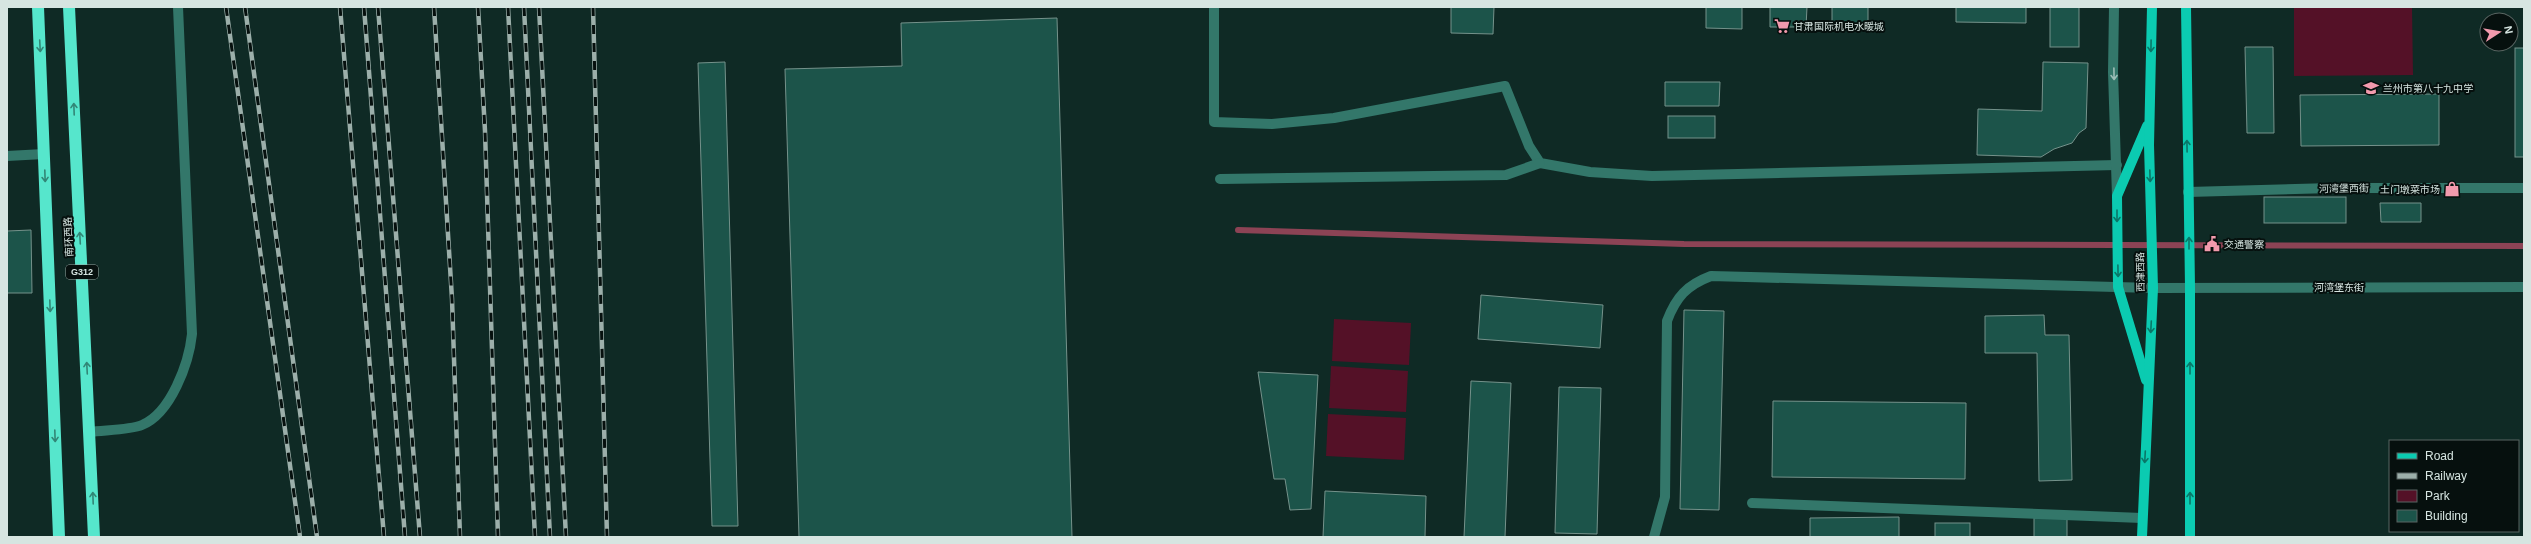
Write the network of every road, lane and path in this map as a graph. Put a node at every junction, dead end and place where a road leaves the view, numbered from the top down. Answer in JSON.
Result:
{"nodes":[{"id":1,"x":38,"y":7,"type":"edge"},
{"id":2,"x":69,"y":7,"type":"edge"},
{"id":3,"x":178,"y":7,"type":"edge"},
{"id":4,"x":1214,"y":7,"type":"edge"},
{"id":5,"x":2114,"y":7,"type":"edge"},
{"id":6,"x":2152,"y":7,"type":"edge"},
{"id":7,"x":2186,"y":7,"type":"edge"},
{"id":8,"x":2149,"y":121,"type":"junction"},
{"id":9,"x":44,"y":154,"type":"junction"},
{"id":10,"x":7,"y":156,"type":"edge"},
{"id":11,"x":1540,"y":163,"type":"junction"},
{"id":12,"x":2117,"y":166,"type":"junction"},
{"id":13,"x":1220,"y":179,"type":"dead end"},
{"id":14,"x":2524,"y":188,"type":"edge"},
{"id":15,"x":2188,"y":192,"type":"junction"},
{"id":16,"x":2117,"y":196,"type":"junction"},
{"id":17,"x":2118,"y":287,"type":"junction"},
{"id":18,"x":2190,"y":287,"type":"junction"},
{"id":19,"x":2524,"y":287,"type":"edge"},
{"id":20,"x":2153,"y":288,"type":"junction"},
{"id":21,"x":2148,"y":388,"type":"junction"},
{"id":22,"x":90,"y":432,"type":"junction"},
{"id":23,"x":1752,"y":503,"type":"dead end"},
{"id":24,"x":2142,"y":518,"type":"junction"},
{"id":25,"x":59,"y":537,"type":"edge"},
{"id":26,"x":94,"y":537,"type":"edge"},
{"id":27,"x":1654,"y":537,"type":"edge"},
{"id":28,"x":2142,"y":537,"type":"edge"},
{"id":29,"x":2190,"y":537,"type":"edge"}],
"edges":[{"from":1,"to":9,"type":"highway","name":"南环西路","one_way":true},
{"from":22,"to":2,"type":"highway","name":"南环西路","number":"G312","one_way":true},
{"from":3,"to":22,"type":"street"},
{"from":4,"to":11,"type":"street"},
{"from":5,"to":12,"type":"street","one_way":true},
{"from":6,"to":8,"type":"main road","name":"西津西路","one_way":true},
{"from":15,"to":7,"type":"main road","one_way":true},
{"from":8,"to":16,"type":"main road"},
{"from":8,"to":20,"type":"main road","name":"西津西路","one_way":true},
{"from":9,"to":10,"type":"street"},
{"from":9,"to":25,"type":"highway","name":"南环西路","one_way":true},
{"from":11,"to":12,"type":"street"},
{"from":11,"to":13,"type":"street"},
{"from":12,"to":16,"type":"street"},
{"from":14,"to":15,"type":"street","name":"河湾堡西街"},
{"from":18,"to":15,"type":"main road","one_way":true},
{"from":16,"to":17,"type":"main road","one_way":true},
{"from":17,"to":20,"type":"street","name":"河湾堡东街"},
{"from":17,"to":21,"type":"main road"},
{"from":17,"to":27,"type":"street","name":"河湾堡东街"},
{"from":18,"to":19,"type":"street","name":"河湾堡东街"},
{"from":18,"to":20,"type":"street","name":"河湾堡东街"},
{"from":29,"to":18,"type":"main road","one_way":true},
{"from":20,"to":21,"type":"main road","name":"西津西路","one_way":true},
{"from":21,"to":24,"type":"main road","name":"西津西路","one_way":true},
{"from":26,"to":22,"type":"highway","name":"南环西路","number":"G312","one_way":true},
{"from":23,"to":24,"type":"street"},
{"from":24,"to":28,"type":"main road","name":"西津西路"}]}
